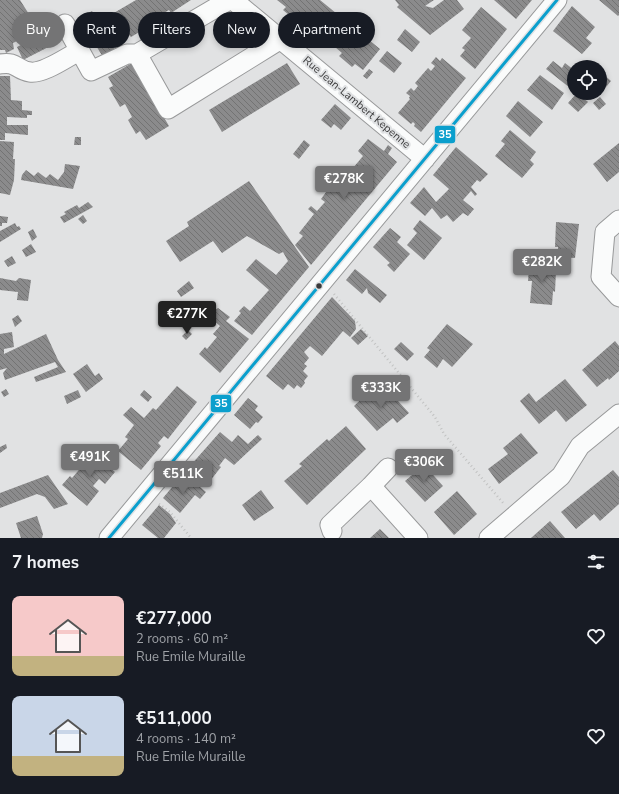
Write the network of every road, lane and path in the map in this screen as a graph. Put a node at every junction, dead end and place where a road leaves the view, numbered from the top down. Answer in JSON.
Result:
{"nodes":[{"id":1,"x":558,"y":0,"type":"edge"},
{"id":2,"x":239,"y":2,"type":"edge"},
{"id":3,"x":65,"y":24,"type":"dead end"},
{"id":4,"x":278,"y":36,"type":"edge"},
{"id":5,"x":278,"y":41,"type":"edge"},
{"id":6,"x":292,"y":48,"type":"edge"},
{"id":7,"x":79,"y":51,"type":"junction"},
{"id":8,"x":137,"y":54,"type":"junction"},
{"id":9,"x":0,"y":64,"type":"edge"},
{"id":10,"x":425,"y":159,"type":"junction"},
{"id":11,"x":619,"y":220,"type":"edge"},
{"id":12,"x":323,"y":282,"type":"junction"},
{"id":13,"x":619,"y":297,"type":"edge"},
{"id":14,"x":619,"y":414,"type":"edge"},
{"id":15,"x":388,"y":468,"type":"dead end"},
{"id":16,"x":371,"y":486,"type":"junction"},
{"id":17,"x":146,"y":494,"type":"junction"},
{"id":18,"x":514,"y":516,"type":"junction"},
{"id":19,"x":332,"y":531,"type":"dead end"},
{"id":20,"x":109,"y":538,"type":"edge"},
{"id":21,"x":191,"y":538,"type":"edge"},
{"id":22,"x":418,"y":538,"type":"edge"},
{"id":23,"x":489,"y":538,"type":"edge"}],
"edges":[{"from":1,"to":10,"type":"street"},
{"from":2,"to":4,"type":"street","name":"Rue Jean-Lambert Kepenne"},
{"from":2,"to":8,"type":"street"},
{"from":3,"to":7,"type":"street"},
{"from":5,"to":8,"type":"street"},
{"from":6,"to":10,"type":"street","name":"Rue Jean-Lambert Kepenne"},
{"from":7,"to":8,"type":"street"},
{"from":7,"to":9,"type":"street"},
{"from":10,"to":12,"type":"street"},
{"from":11,"to":13,"type":"street"},
{"from":12,"to":17,"type":"street"},
{"from":12,"to":18,"type":"path"},
{"from":14,"to":18,"type":"street"},
{"from":15,"to":16,"type":"street"},
{"from":16,"to":19,"type":"street"},
{"from":16,"to":22,"type":"street"},
{"from":17,"to":20,"type":"street"},
{"from":17,"to":21,"type":"path"},
{"from":18,"to":23,"type":"street"}]}
